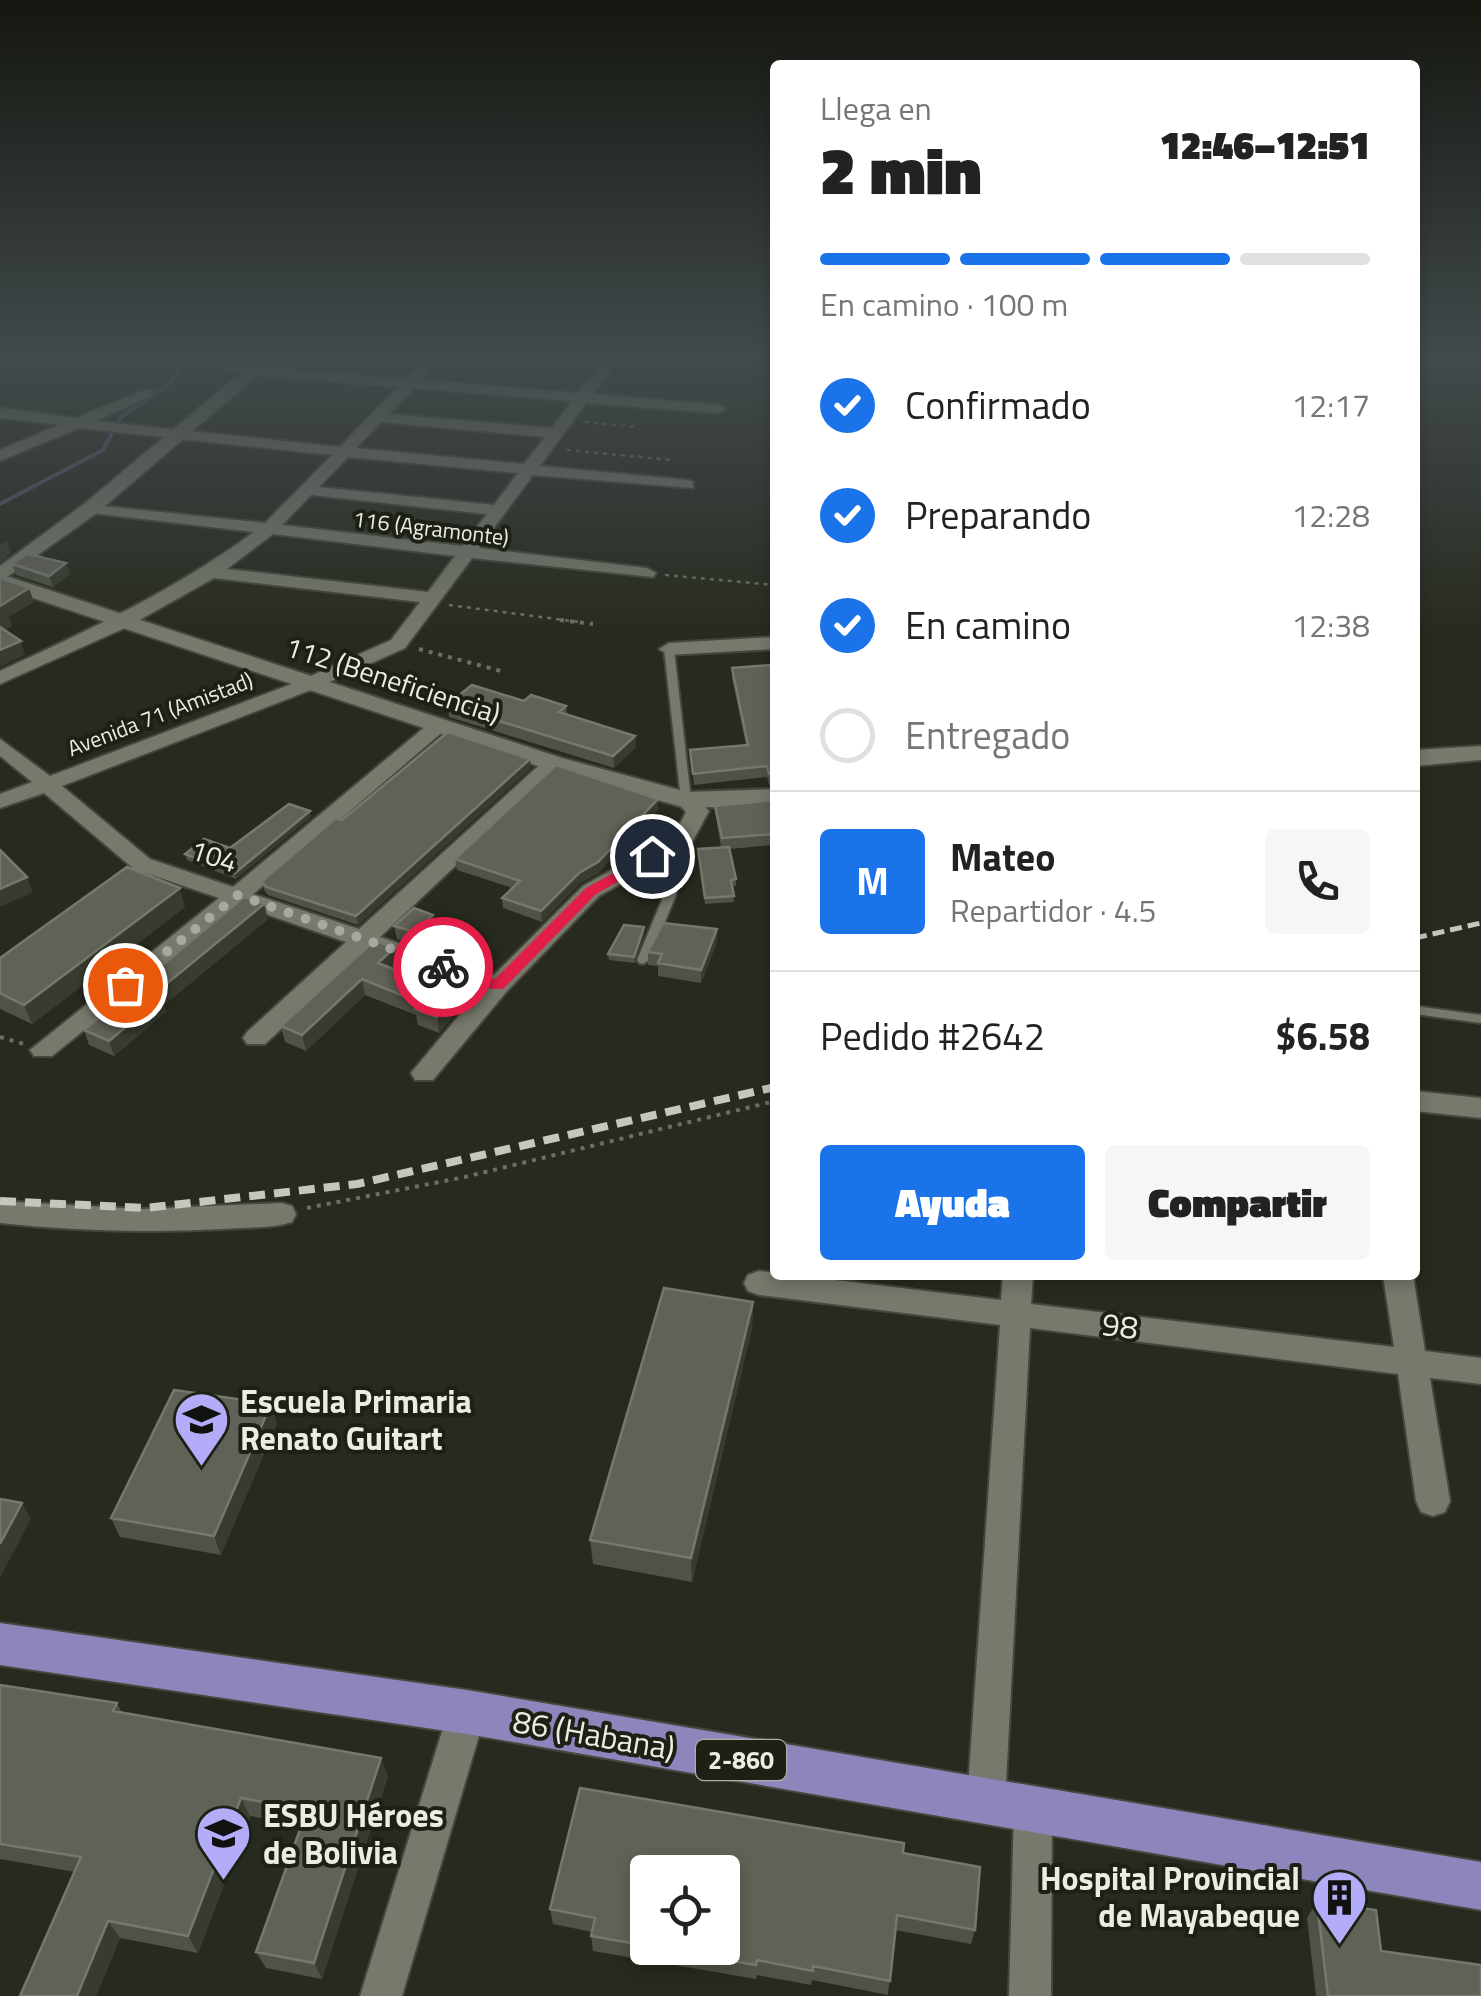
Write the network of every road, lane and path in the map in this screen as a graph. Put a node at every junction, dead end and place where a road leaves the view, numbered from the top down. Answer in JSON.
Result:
{"nodes":[{"id":1,"x":158,"y":454,"type":"edge"},
{"id":2,"x":341,"y":454,"type":"edge"},
{"id":3,"x":365,"y":454,"type":"edge"},
{"id":4,"x":539,"y":454,"type":"edge"},
{"id":5,"x":646,"y":454,"type":"edge"},
{"id":6,"x":672,"y":460,"type":"dead end"},
{"id":7,"x":527,"y":470,"type":"junction"},
{"id":8,"x":687,"y":485,"type":"dead end"},
{"id":9,"x":305,"y":490,"type":"junction"},
{"id":10,"x":91,"y":508,"type":"junction"},
{"id":11,"x":497,"y":510,"type":"junction"},
{"id":12,"x":267,"y":530,"type":"junction"},
{"id":13,"x":464,"y":554,"type":"junction"},
{"id":14,"x":210,"y":572,"type":"junction"},
{"id":15,"x":647,"y":573,"type":"joint"},
{"id":16,"x":0,"y":578,"type":"edge"},
{"id":17,"x":770,"y":585,"type":"edge"},
{"id":18,"x":431,"y":600,"type":"junction"},
{"id":19,"x":120,"y":622,"type":"junction"},
{"id":20,"x":594,"y":624,"type":"dead end"},
{"id":21,"x":770,"y":643,"type":"edge"},
{"id":22,"x":398,"y":644,"type":"junction"},
{"id":23,"x":669,"y":648,"type":"joint"},
{"id":24,"x":501,"y":670,"type":"dead end"},
{"id":25,"x":0,"y":678,"type":"edge"},
{"id":26,"x":309,"y":684,"type":"junction"},
{"id":27,"x":439,"y":725,"type":"junction"},
{"id":28,"x":0,"y":745,"type":"edge"},
{"id":29,"x":1481,"y":753,"type":"edge"},
{"id":30,"x":1420,"y":758,"type":"edge"},
{"id":31,"x":553,"y":763,"type":"junction"},
{"id":32,"x":47,"y":784,"type":"junction"},
{"id":33,"x":770,"y":797,"type":"edge"},
{"id":34,"x":686,"y":800,"type":"junction"},
{"id":35,"x":0,"y":802,"type":"edge"},
{"id":36,"x":683,"y":839,"type":"junction"},
{"id":37,"x":238,"y":895,"type":"junction"},
{"id":38,"x":364,"y":940,"type":"junction"},
{"id":39,"x":644,"y":960,"type":"edge"},
{"id":40,"x":498,"y":985,"type":"junction"},
{"id":41,"x":1420,"y":1011,"type":"edge"},
{"id":42,"x":1481,"y":1019,"type":"edge"},
{"id":43,"x":256,"y":1038,"type":"dead end"},
{"id":44,"x":43,"y":1050,"type":"dead end"},
{"id":45,"x":424,"y":1072,"type":"dead end"},
{"id":46,"x":770,"y":1102,"type":"edge"},
{"id":47,"x":1420,"y":1102,"type":"edge"},
{"id":48,"x":1481,"y":1108,"type":"edge"},
{"id":49,"x":0,"y":1212,"type":"edge"},
{"id":50,"x":282,"y":1214,"type":"joint"},
{"id":51,"x":1018,"y":1280,"type":"edge"},
{"id":52,"x":1399,"y":1280,"type":"edge"},
{"id":53,"x":758,"y":1283,"type":"dead end"},
{"id":54,"x":1016,"y":1312,"type":"junction"},
{"id":55,"x":1409,"y":1362,"type":"junction"},
{"id":56,"x":1481,"y":1371,"type":"edge"},
{"id":57,"x":1433,"y":1501,"type":"dead end"},
{"id":58,"x":0,"y":1644,"type":"edge"},
{"id":59,"x":467,"y":1712,"type":"junction"},
{"id":60,"x":986,"y":1803,"type":"junction"},
{"id":61,"x":1033,"y":1811,"type":"junction"},
{"id":62,"x":1481,"y":1886,"type":"edge"},
{"id":63,"x":381,"y":1996,"type":"edge"},
{"id":64,"x":1030,"y":1996,"type":"edge"}],
"edges":[{"from":1,"to":10,"type":"street"},
{"from":2,"to":9,"type":"street"},
{"from":3,"to":7,"type":"street"},
{"from":4,"to":7,"type":"street"},
{"from":5,"to":6,"type":"path"},
{"from":7,"to":8,"type":"street"},
{"from":7,"to":11,"type":"street"},
{"from":9,"to":11,"type":"street"},
{"from":9,"to":12,"type":"street"},
{"from":10,"to":12,"type":"street","name":"116 (Agramonte)"},
{"from":10,"to":16,"type":"street"},
{"from":11,"to":13,"type":"street"},
{"from":12,"to":13,"type":"street","name":"116 (Agramonte)"},
{"from":12,"to":14,"type":"street"},
{"from":13,"to":15,"type":"street","name":"116 (Agramonte)"},
{"from":13,"to":18,"type":"street"},
{"from":14,"to":18,"type":"street"},
{"from":14,"to":19,"type":"street"},
{"from":15,"to":17,"type":"path"},
{"from":16,"to":19,"type":"street","name":"112 (Beneficiencia)"},
{"from":18,"to":20,"type":"path"},
{"from":18,"to":22,"type":"street"},
{"from":19,"to":25,"type":"street"},
{"from":19,"to":26,"type":"street","name":"112 (Beneficiencia)"},
{"from":21,"to":23,"type":"street"},
{"from":22,"to":24,"type":"path"},
{"from":22,"to":26,"type":"street","name":"Avenida 71 (Amistad)"},
{"from":23,"to":34,"type":"lane"},
{"from":26,"to":27,"type":"street","name":"112 (Beneficiencia)"},
{"from":26,"to":32,"type":"street","name":"Avenida 71 (Amistad)"},
{"from":27,"to":31,"type":"street","name":"112 (Beneficiencia)"},
{"from":27,"to":37,"type":"street"},
{"from":28,"to":32,"type":"street","name":"104"},
{"from":29,"to":30,"type":"street"},
{"from":31,"to":34,"type":"street","name":"112 (Beneficiencia)"},
{"from":31,"to":38,"type":"street"},
{"from":32,"to":35,"type":"street","name":"Avenida 71 (Amistad)"},
{"from":32,"to":37,"type":"street","name":"104"},
{"from":33,"to":34,"type":"street","name":"112 (Beneficiencia)"},
{"from":34,"to":36,"type":"street"},
{"from":36,"to":39,"type":"lane"},
{"from":36,"to":40,"type":"street"},
{"from":37,"to":38,"type":"street","name":"104"},
{"from":37,"to":44,"type":"street"},
{"from":38,"to":40,"type":"street","name":"104"},
{"from":38,"to":43,"type":"street"},
{"from":40,"to":45,"type":"street"},
{"from":41,"to":42,"type":"lane"},
{"from":46,"to":50,"type":"path"},
{"from":47,"to":48,"type":"street"},
{"from":49,"to":50,"type":"street"},
{"from":51,"to":54,"type":"street"},
{"from":52,"to":55,"type":"street"},
{"from":53,"to":54,"type":"street","name":"98"},
{"from":54,"to":55,"type":"street","name":"98"},
{"from":54,"to":60,"type":"street"},
{"from":55,"to":56,"type":"street","name":"98"},
{"from":55,"to":57,"type":"street"},
{"from":58,"to":59,"type":"main road","name":"86 (Habana)","number":"2-860"},
{"from":59,"to":60,"type":"main road","name":"86 (Habana)","number":"2-860"},
{"from":59,"to":63,"type":"street"},
{"from":60,"to":61,"type":"main road","name":"86 (Habana)","number":"2-860"},
{"from":61,"to":62,"type":"main road","name":"86 (Habana)","number":"2-860"},
{"from":61,"to":64,"type":"street"}]}
